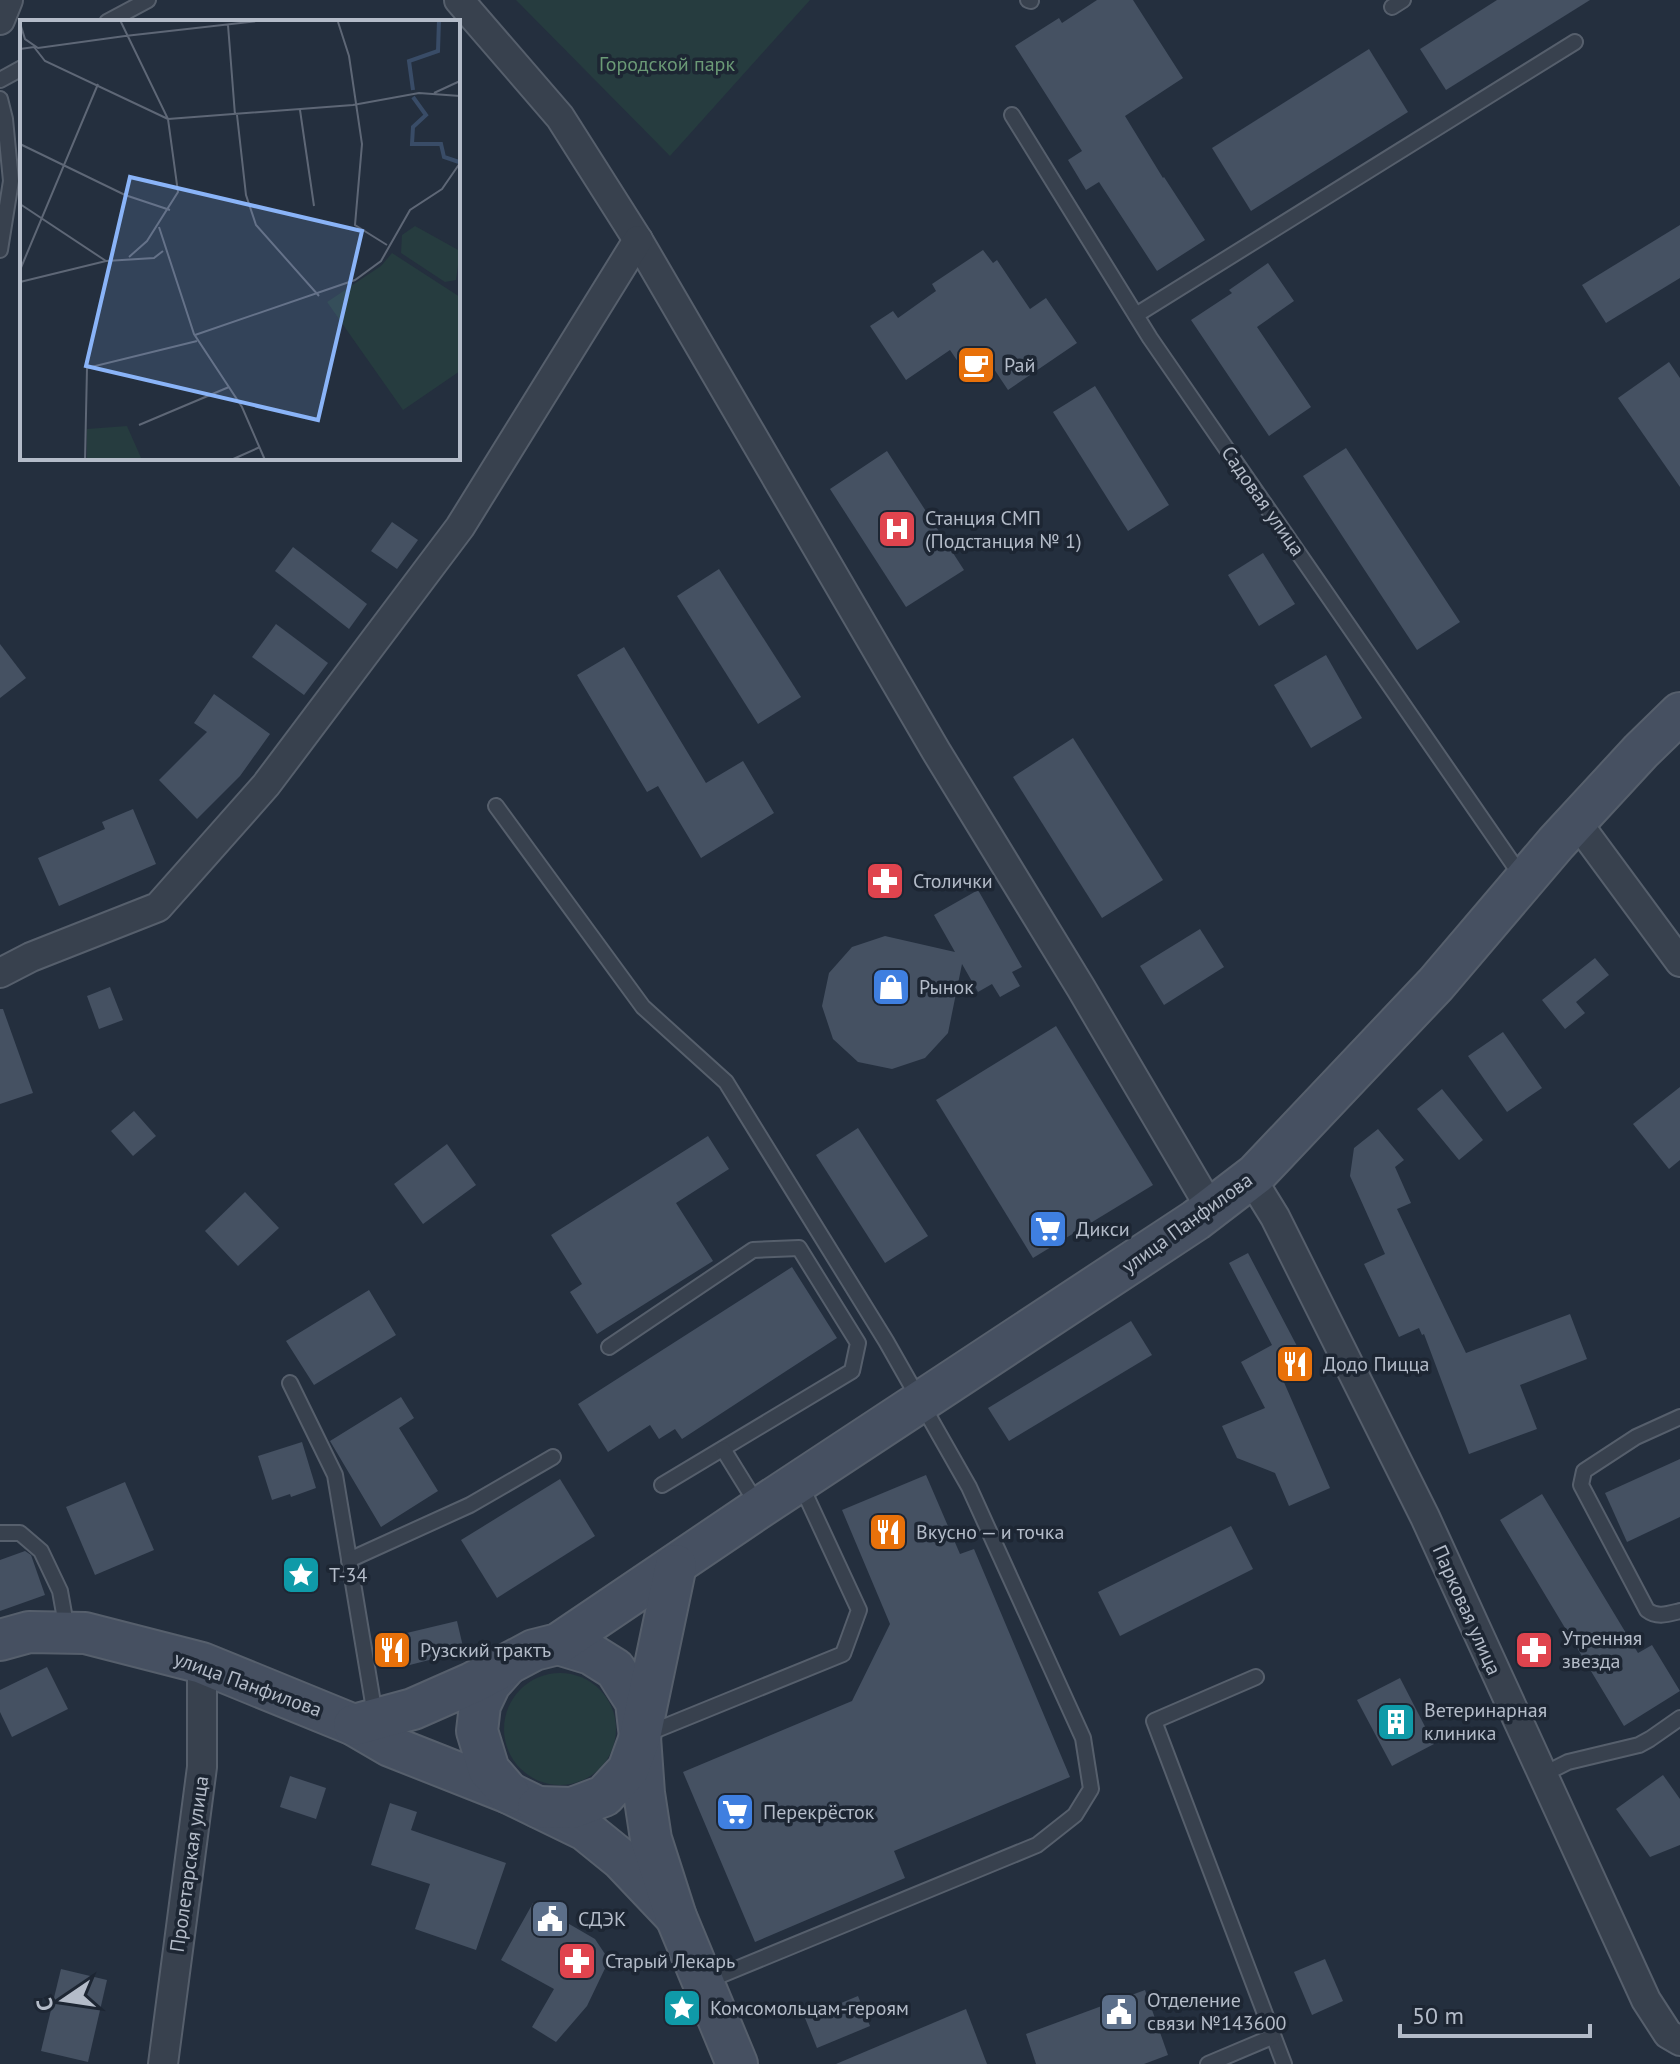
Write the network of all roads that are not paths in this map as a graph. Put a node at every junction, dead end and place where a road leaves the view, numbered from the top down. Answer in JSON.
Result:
{"nodes":[{"id":1,"x":8,"y":0,"type":"edge"},
{"id":2,"x":148,"y":0,"type":"edge"},
{"id":3,"x":459,"y":0,"type":"edge"},
{"id":4,"x":0,"y":20,"type":"edge"},
{"id":5,"x":111,"y":20,"type":"edge"},
{"id":6,"x":1575,"y":42,"type":"dead end"},
{"id":7,"x":20,"y":69,"type":"edge"},
{"id":8,"x":0,"y":80,"type":"edge"},
{"id":9,"x":0,"y":99,"type":"edge"},
{"id":10,"x":1012,"y":115,"type":"dead end"},
{"id":11,"x":638,"y":240,"type":"junction"},
{"id":12,"x":0,"y":250,"type":"edge"},
{"id":13,"x":1136,"y":315,"type":"junction"},
{"id":14,"x":1680,"y":713,"type":"edge"},
{"id":15,"x":496,"y":806,"type":"dead end"},
{"id":16,"x":1576,"y":821,"type":"junction"},
{"id":17,"x":1524,"y":880,"type":"junction"},
{"id":18,"x":1680,"y":962,"type":"edge"},
{"id":19,"x":0,"y":973,"type":"edge"},
{"id":20,"x":1251,"y":1178,"type":"junction"},
{"id":21,"x":1211,"y":1209,"type":"junction"},
{"id":22,"x":609,"y":1347,"type":"dead end"},
{"id":23,"x":290,"y":1383,"type":"dead end"},
{"id":24,"x":920,"y":1403,"type":"junction"},
{"id":25,"x":1680,"y":1417,"type":"edge"},
{"id":26,"x":723,"y":1449,"type":"junction"},
{"id":27,"x":553,"y":1457,"type":"dead end"},
{"id":28,"x":800,"y":1482,"type":"junction"},
{"id":29,"x":662,"y":1485,"type":"dead end"},
{"id":30,"x":759,"y":1508,"type":"junction"},
{"id":31,"x":0,"y":1533,"type":"edge"},
{"id":32,"x":349,"y":1560,"type":"junction"},
{"id":33,"x":676,"y":1565,"type":"junction"},
{"id":34,"x":1680,"y":1611,"type":"edge"},
{"id":35,"x":67,"y":1632,"type":"junction"},
{"id":36,"x":0,"y":1640,"type":"edge"},
{"id":37,"x":558,"y":1644,"type":"junction"},
{"id":38,"x":202,"y":1663,"type":"junction"},
{"id":39,"x":506,"y":1666,"type":"junction"},
{"id":40,"x":1256,"y":1677,"type":"dead end"},
{"id":41,"x":1680,"y":1718,"type":"edge"},
{"id":42,"x":365,"y":1722,"type":"junction"},
{"id":43,"x":640,"y":1737,"type":"junction"},
{"id":44,"x":1542,"y":1775,"type":"junction"},
{"id":45,"x":524,"y":1800,"type":"junction"},
{"id":46,"x":676,"y":1917,"type":"junction"},
{"id":47,"x":703,"y":1983,"type":"junction"},
{"id":48,"x":1272,"y":2037,"type":"junction"},
{"id":49,"x":1680,"y":2041,"type":"edge"},
{"id":50,"x":163,"y":2064,"type":"edge"},
{"id":51,"x":737,"y":2064,"type":"edge"},
{"id":52,"x":1208,"y":2064,"type":"edge"},
{"id":53,"x":1284,"y":2064,"type":"edge"}],
"edges":[{"from":1,"to":4,"type":"street"},
{"from":2,"to":5,"type":"lane"},
{"from":3,"to":11,"type":"street"},
{"from":6,"to":13,"type":"lane"},
{"from":7,"to":8,"type":"lane"},
{"from":9,"to":12,"type":"lane"},
{"from":10,"to":13,"type":"lane","name":"Садовая улица"},
{"from":11,"to":19,"type":"street"},
{"from":11,"to":21,"type":"street"},
{"from":13,"to":17,"type":"lane","name":"Садовая улица"},
{"from":14,"to":16,"type":"main road","name":"улица Панфилова"},
{"from":15,"to":24,"type":"lane"},
{"from":16,"to":17,"type":"main road","name":"улица Панфилова"},
{"from":16,"to":18,"type":"street"},
{"from":17,"to":20,"type":"main road","name":"улица Панфилова"},
{"from":20,"to":21,"type":"main road","name":"улица Панфилова"},
{"from":20,"to":44,"type":"street","name":"Парковая улица"},
{"from":21,"to":24,"type":"main road","name":"улица Панфилова"},
{"from":22,"to":26,"type":"lane"},
{"from":23,"to":32,"type":"lane"},
{"from":24,"to":28,"type":"main road","name":"улица Панфилова"},
{"from":24,"to":47,"type":"lane"},
{"from":25,"to":34,"type":"lane"},
{"from":26,"to":29,"type":"lane"},
{"from":26,"to":30,"type":"lane"},
{"from":27,"to":32,"type":"lane"},
{"from":28,"to":30,"type":"main road","name":"улица Панфилова"},
{"from":28,"to":43,"type":"lane"},
{"from":30,"to":33,"type":"main road","name":"улица Панфилова"},
{"from":31,"to":35,"type":"lane"},
{"from":32,"to":42,"type":"lane"},
{"from":33,"to":37,"type":"main road","name":"улица Панфилова"},
{"from":33,"to":43,"type":"main road","name":"улица Панфилова"},
{"from":35,"to":36,"type":"main road","name":"улица Панфилова"},
{"from":35,"to":38,"type":"main road","name":"улица Панфилова"},
{"from":37,"to":39,"type":"main road","name":"улица Панфилова"},
{"from":37,"to":43,"type":"main road"},
{"from":38,"to":42,"type":"main road","name":"улица Панфилова"},
{"from":38,"to":50,"type":"street","name":"Пролетарская улица"},
{"from":39,"to":42,"type":"main road","name":"улица Панфилова"},
{"from":39,"to":45,"type":"main road","name":"улица Панфилова"},
{"from":40,"to":48,"type":"lane"},
{"from":41,"to":44,"type":"lane"},
{"from":42,"to":45,"type":"main road","name":"улица Панфилова"},
{"from":43,"to":45,"type":"main road","name":"улица Панфилова"},
{"from":43,"to":46,"type":"main road"},
{"from":44,"to":49,"type":"street","name":"Парковая улица"},
{"from":45,"to":46,"type":"main road"},
{"from":46,"to":47,"type":"main road"},
{"from":47,"to":51,"type":"main road"},
{"from":48,"to":52,"type":"lane"},
{"from":48,"to":53,"type":"lane"}]}
